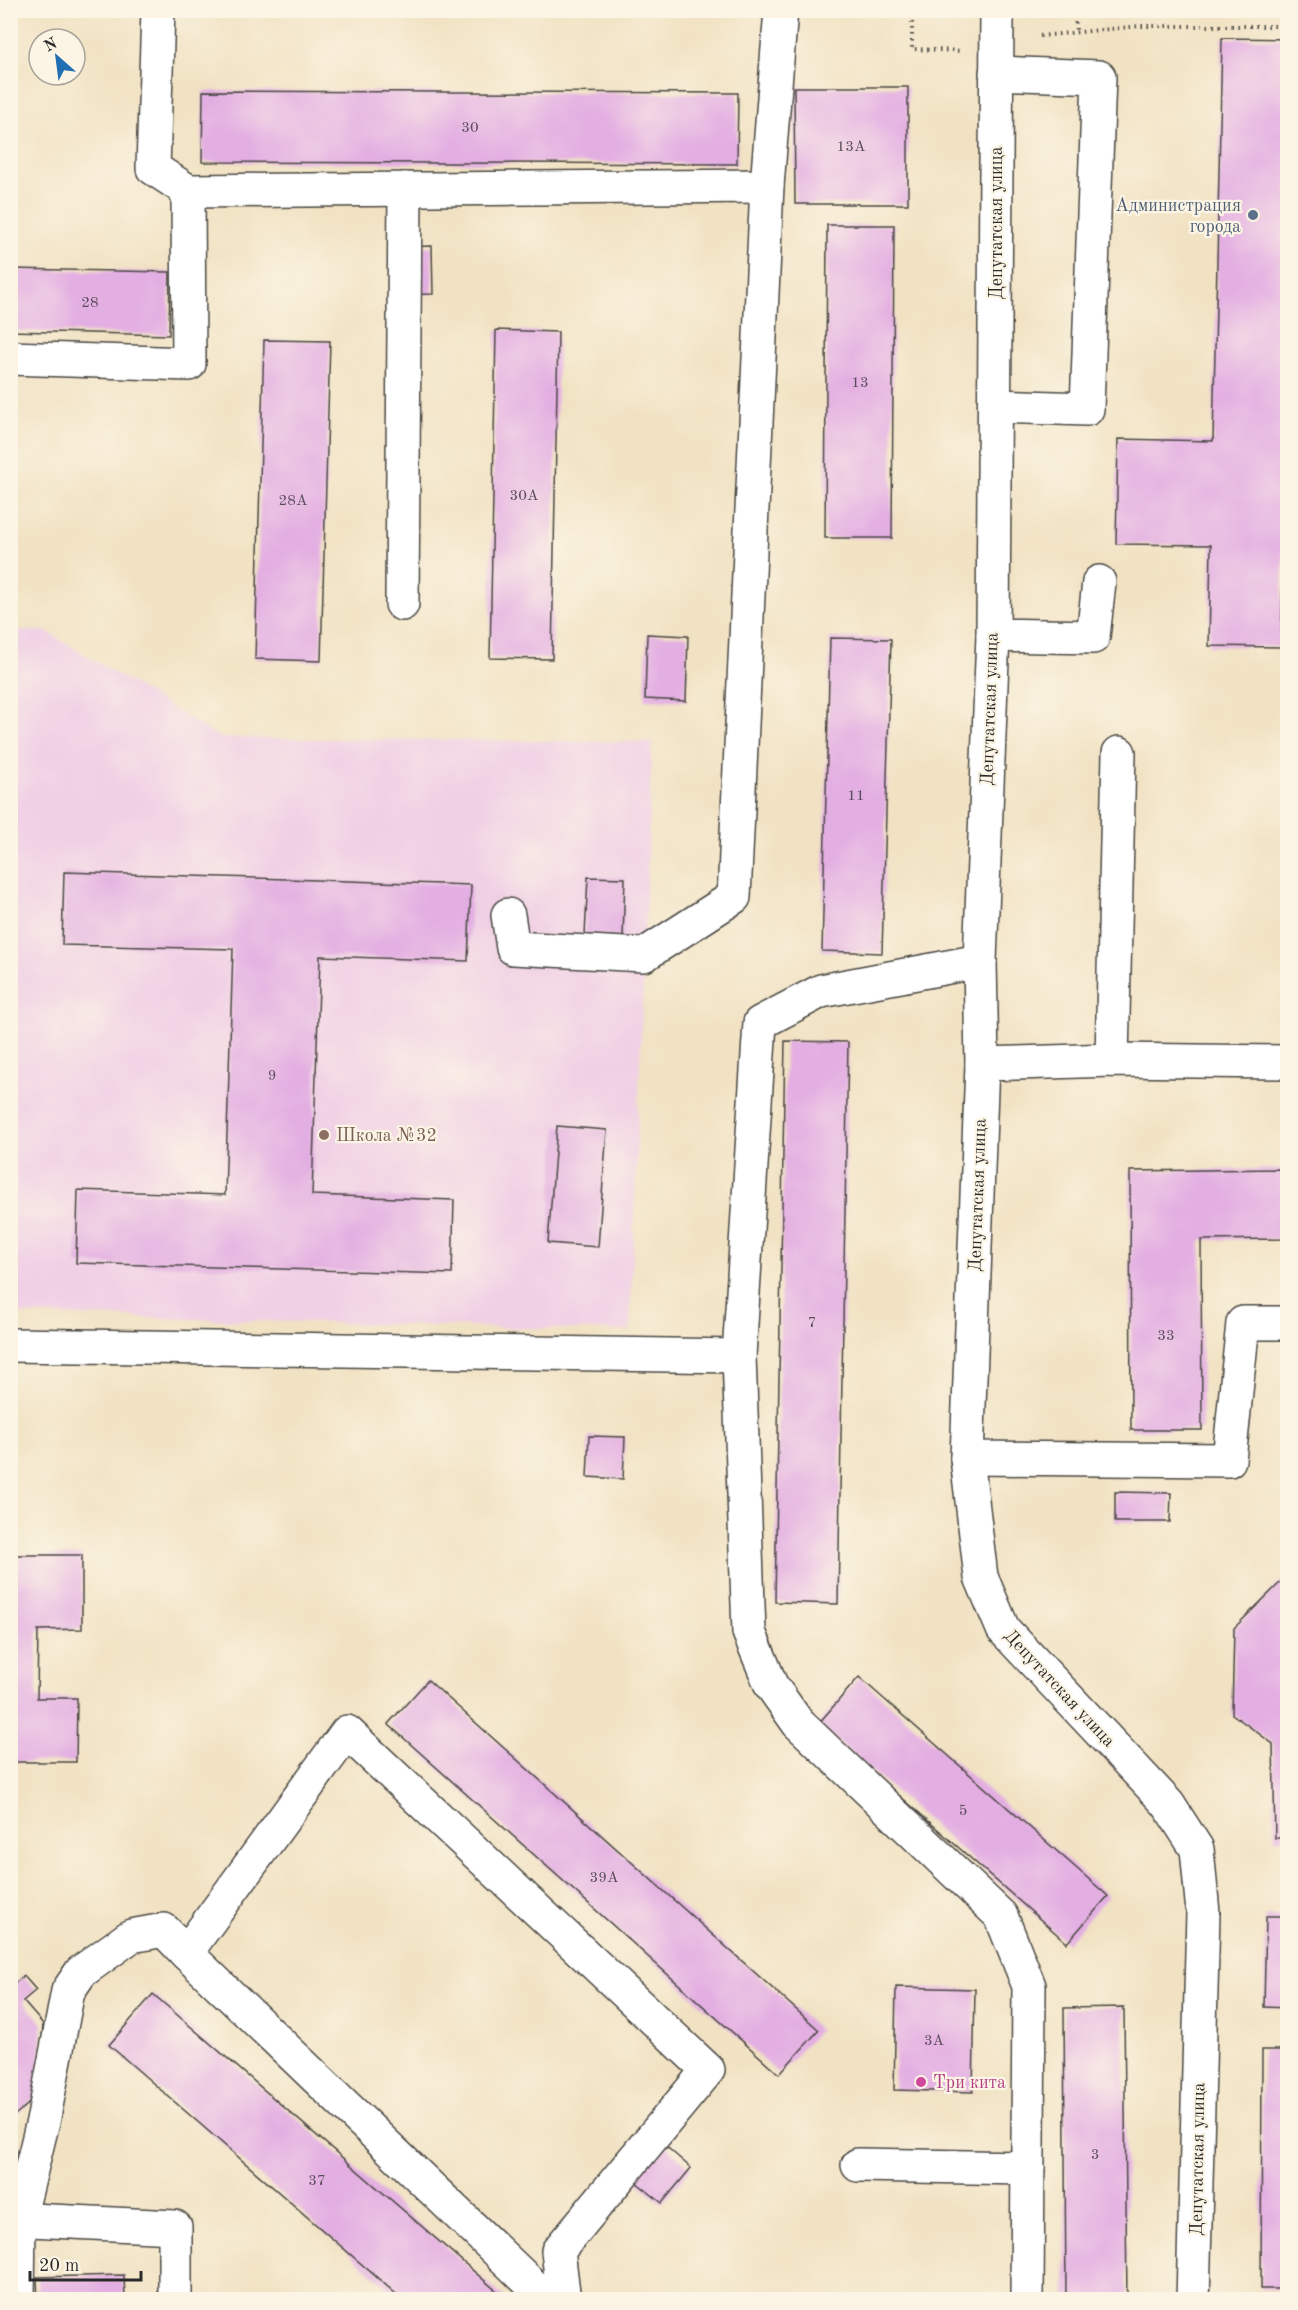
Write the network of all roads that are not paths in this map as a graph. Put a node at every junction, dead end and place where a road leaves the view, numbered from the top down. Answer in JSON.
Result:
{"nodes":[{"id":1,"x":158,"y":10,"type":"edge"},
{"id":2,"x":781,"y":10,"type":"edge"},
{"id":3,"x":997,"y":10,"type":"edge"},
{"id":4,"x":996,"y":59,"type":"junction"},
{"id":5,"x":767,"y":186,"type":"junction"},
{"id":6,"x":405,"y":189,"type":"junction"},
{"id":7,"x":188,"y":191,"type":"junction"},
{"id":8,"x":10,"y":358,"type":"edge"},
{"id":9,"x":995,"y":406,"type":"junction"},
{"id":10,"x":1099,"y":582,"type":"dead end"},
{"id":11,"x":402,"y":604,"type":"dead end"},
{"id":12,"x":993,"y":635,"type":"junction"},
{"id":13,"x":1119,"y":753,"type":"dead end"},
{"id":14,"x":508,"y":915,"type":"dead end"},
{"id":15,"x":980,"y":961,"type":"junction"},
{"id":16,"x":1112,"y":1060,"type":"junction"},
{"id":17,"x":1287,"y":1062,"type":"edge"},
{"id":18,"x":982,"y":1064,"type":"junction"},
{"id":19,"x":1287,"y":1323,"type":"edge"},
{"id":20,"x":10,"y":1345,"type":"edge"},
{"id":21,"x":739,"y":1356,"type":"junction"},
{"id":22,"x":967,"y":1458,"type":"junction"},
{"id":23,"x":186,"y":1953,"type":"junction"},
{"id":24,"x":858,"y":2165,"type":"dead end"},
{"id":25,"x":1028,"y":2168,"type":"junction"},
{"id":26,"x":15,"y":2219,"type":"edge"},
{"id":27,"x":18,"y":2300,"type":"edge"},
{"id":28,"x":175,"y":2300,"type":"edge"},
{"id":29,"x":548,"y":2300,"type":"edge"},
{"id":30,"x":564,"y":2300,"type":"edge"},
{"id":31,"x":1027,"y":2300,"type":"edge"},
{"id":32,"x":1193,"y":2300,"type":"edge"}],
"edges":[{"from":1,"to":7,"type":"street"},
{"from":2,"to":5,"type":"street"},
{"from":3,"to":4,"type":"street","name":"Депутатская улица"},
{"from":4,"to":9,"type":"street","name":"Депутатская улица"},
{"from":4,"to":9,"type":"street"},
{"from":5,"to":6,"type":"street"},
{"from":5,"to":14,"type":"street"},
{"from":6,"to":7,"type":"street"},
{"from":6,"to":11,"type":"street"},
{"from":7,"to":8,"type":"street"},
{"from":9,"to":12,"type":"street","name":"Депутатская улица"},
{"from":10,"to":12,"type":"street"},
{"from":12,"to":15,"type":"street","name":"Депутатская улица"},
{"from":13,"to":16,"type":"street"},
{"from":15,"to":18,"type":"street","name":"Депутатская улица"},
{"from":15,"to":21,"type":"street"},
{"from":16,"to":17,"type":"street"},
{"from":16,"to":18,"type":"street"},
{"from":18,"to":22,"type":"street","name":"Депутатская улица"},
{"from":19,"to":22,"type":"street"},
{"from":20,"to":21,"type":"street"},
{"from":21,"to":25,"type":"street"},
{"from":22,"to":32,"type":"street","name":"Депутатская улица"},
{"from":23,"to":26,"type":"street"},
{"from":23,"to":29,"type":"street"},
{"from":23,"to":30,"type":"street"},
{"from":24,"to":25,"type":"street"},
{"from":25,"to":31,"type":"street"},
{"from":26,"to":27,"type":"street"},
{"from":26,"to":28,"type":"street"}]}
